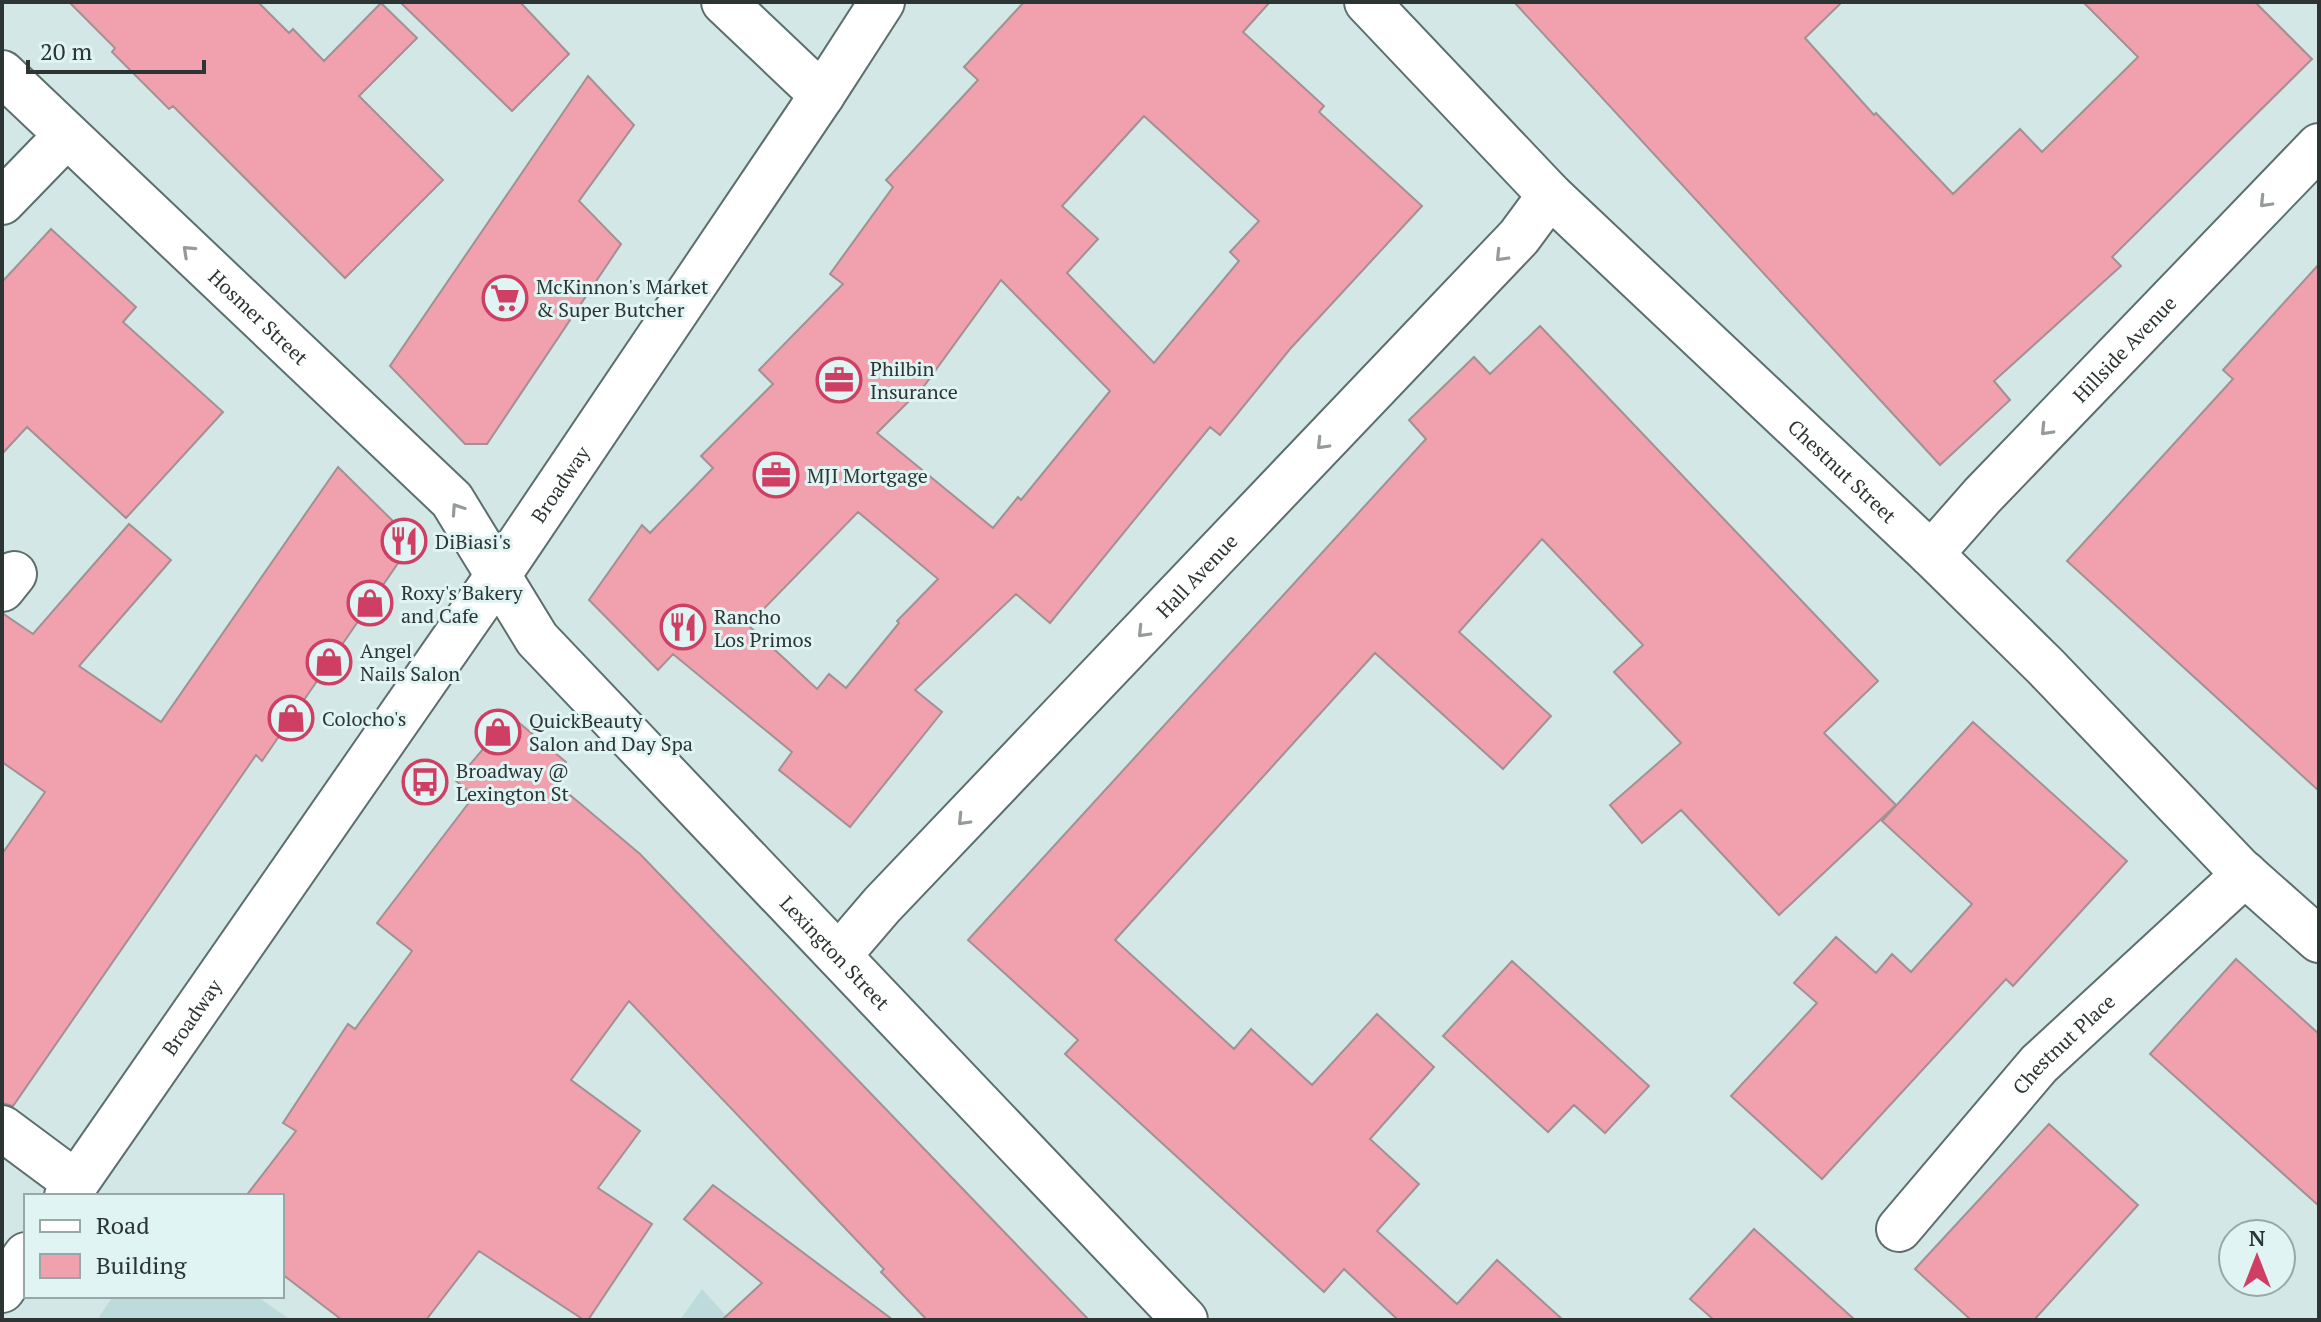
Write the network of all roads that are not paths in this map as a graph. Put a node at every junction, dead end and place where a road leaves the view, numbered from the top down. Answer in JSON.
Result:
{"nodes":[{"id":1,"x":724,"y":2,"type":"edge"},
{"id":2,"x":882,"y":2,"type":"edge"},
{"id":3,"x":1367,"y":2,"type":"edge"},
{"id":4,"x":2,"y":73,"type":"edge"},
{"id":5,"x":822,"y":95,"type":"junction"},
{"id":6,"x":66,"y":136,"type":"junction"},
{"id":7,"x":2319,"y":146,"type":"edge"},
{"id":8,"x":1550,"y":195,"type":"junction"},
{"id":9,"x":2,"y":202,"type":"edge"},
{"id":10,"x":1931,"y":554,"type":"junction"},
{"id":11,"x":499,"y":574,"type":"junction"},
{"id":12,"x":2245,"y":874,"type":"junction"},
{"id":13,"x":2319,"y":940,"type":"edge"},
{"id":14,"x":840,"y":954,"type":"junction"},
{"id":15,"x":2,"y":1128,"type":"edge"},
{"id":16,"x":71,"y":1190,"type":"edge"},
{"id":17,"x":1899,"y":1229,"type":"dead end"},
{"id":18,"x":24,"y":1258,"type":"edge"},
{"id":19,"x":2,"y":1290,"type":"edge"},
{"id":20,"x":1185,"y":1320,"type":"edge"}],
"edges":[{"from":1,"to":5,"type":"street"},
{"from":2,"to":5,"type":"street","name":"Broadway"},
{"from":3,"to":8,"type":"street","name":"Chestnut Street"},
{"from":4,"to":6,"type":"street","name":"Hosmer Street"},
{"from":5,"to":11,"type":"street","name":"Broadway"},
{"from":6,"to":9,"type":"street"},
{"from":11,"to":6,"type":"street","name":"Hosmer Street","one_way":true},
{"from":7,"to":10,"type":"street","name":"Hillside Avenue","one_way":true},
{"from":8,"to":10,"type":"street","name":"Chestnut Street"},
{"from":8,"to":14,"type":"street","name":"Hall Avenue","one_way":true},
{"from":10,"to":12,"type":"street","name":"Chestnut Street"},
{"from":11,"to":14,"type":"street","name":"Lexington Street"},
{"from":11,"to":16,"type":"street","name":"Broadway"},
{"from":12,"to":13,"type":"street","name":"Chestnut Street"},
{"from":12,"to":17,"type":"street","name":"Chestnut Place"},
{"from":14,"to":20,"type":"street","name":"Lexington Street"},
{"from":15,"to":16,"type":"street"},
{"from":18,"to":19,"type":"street"}]}
